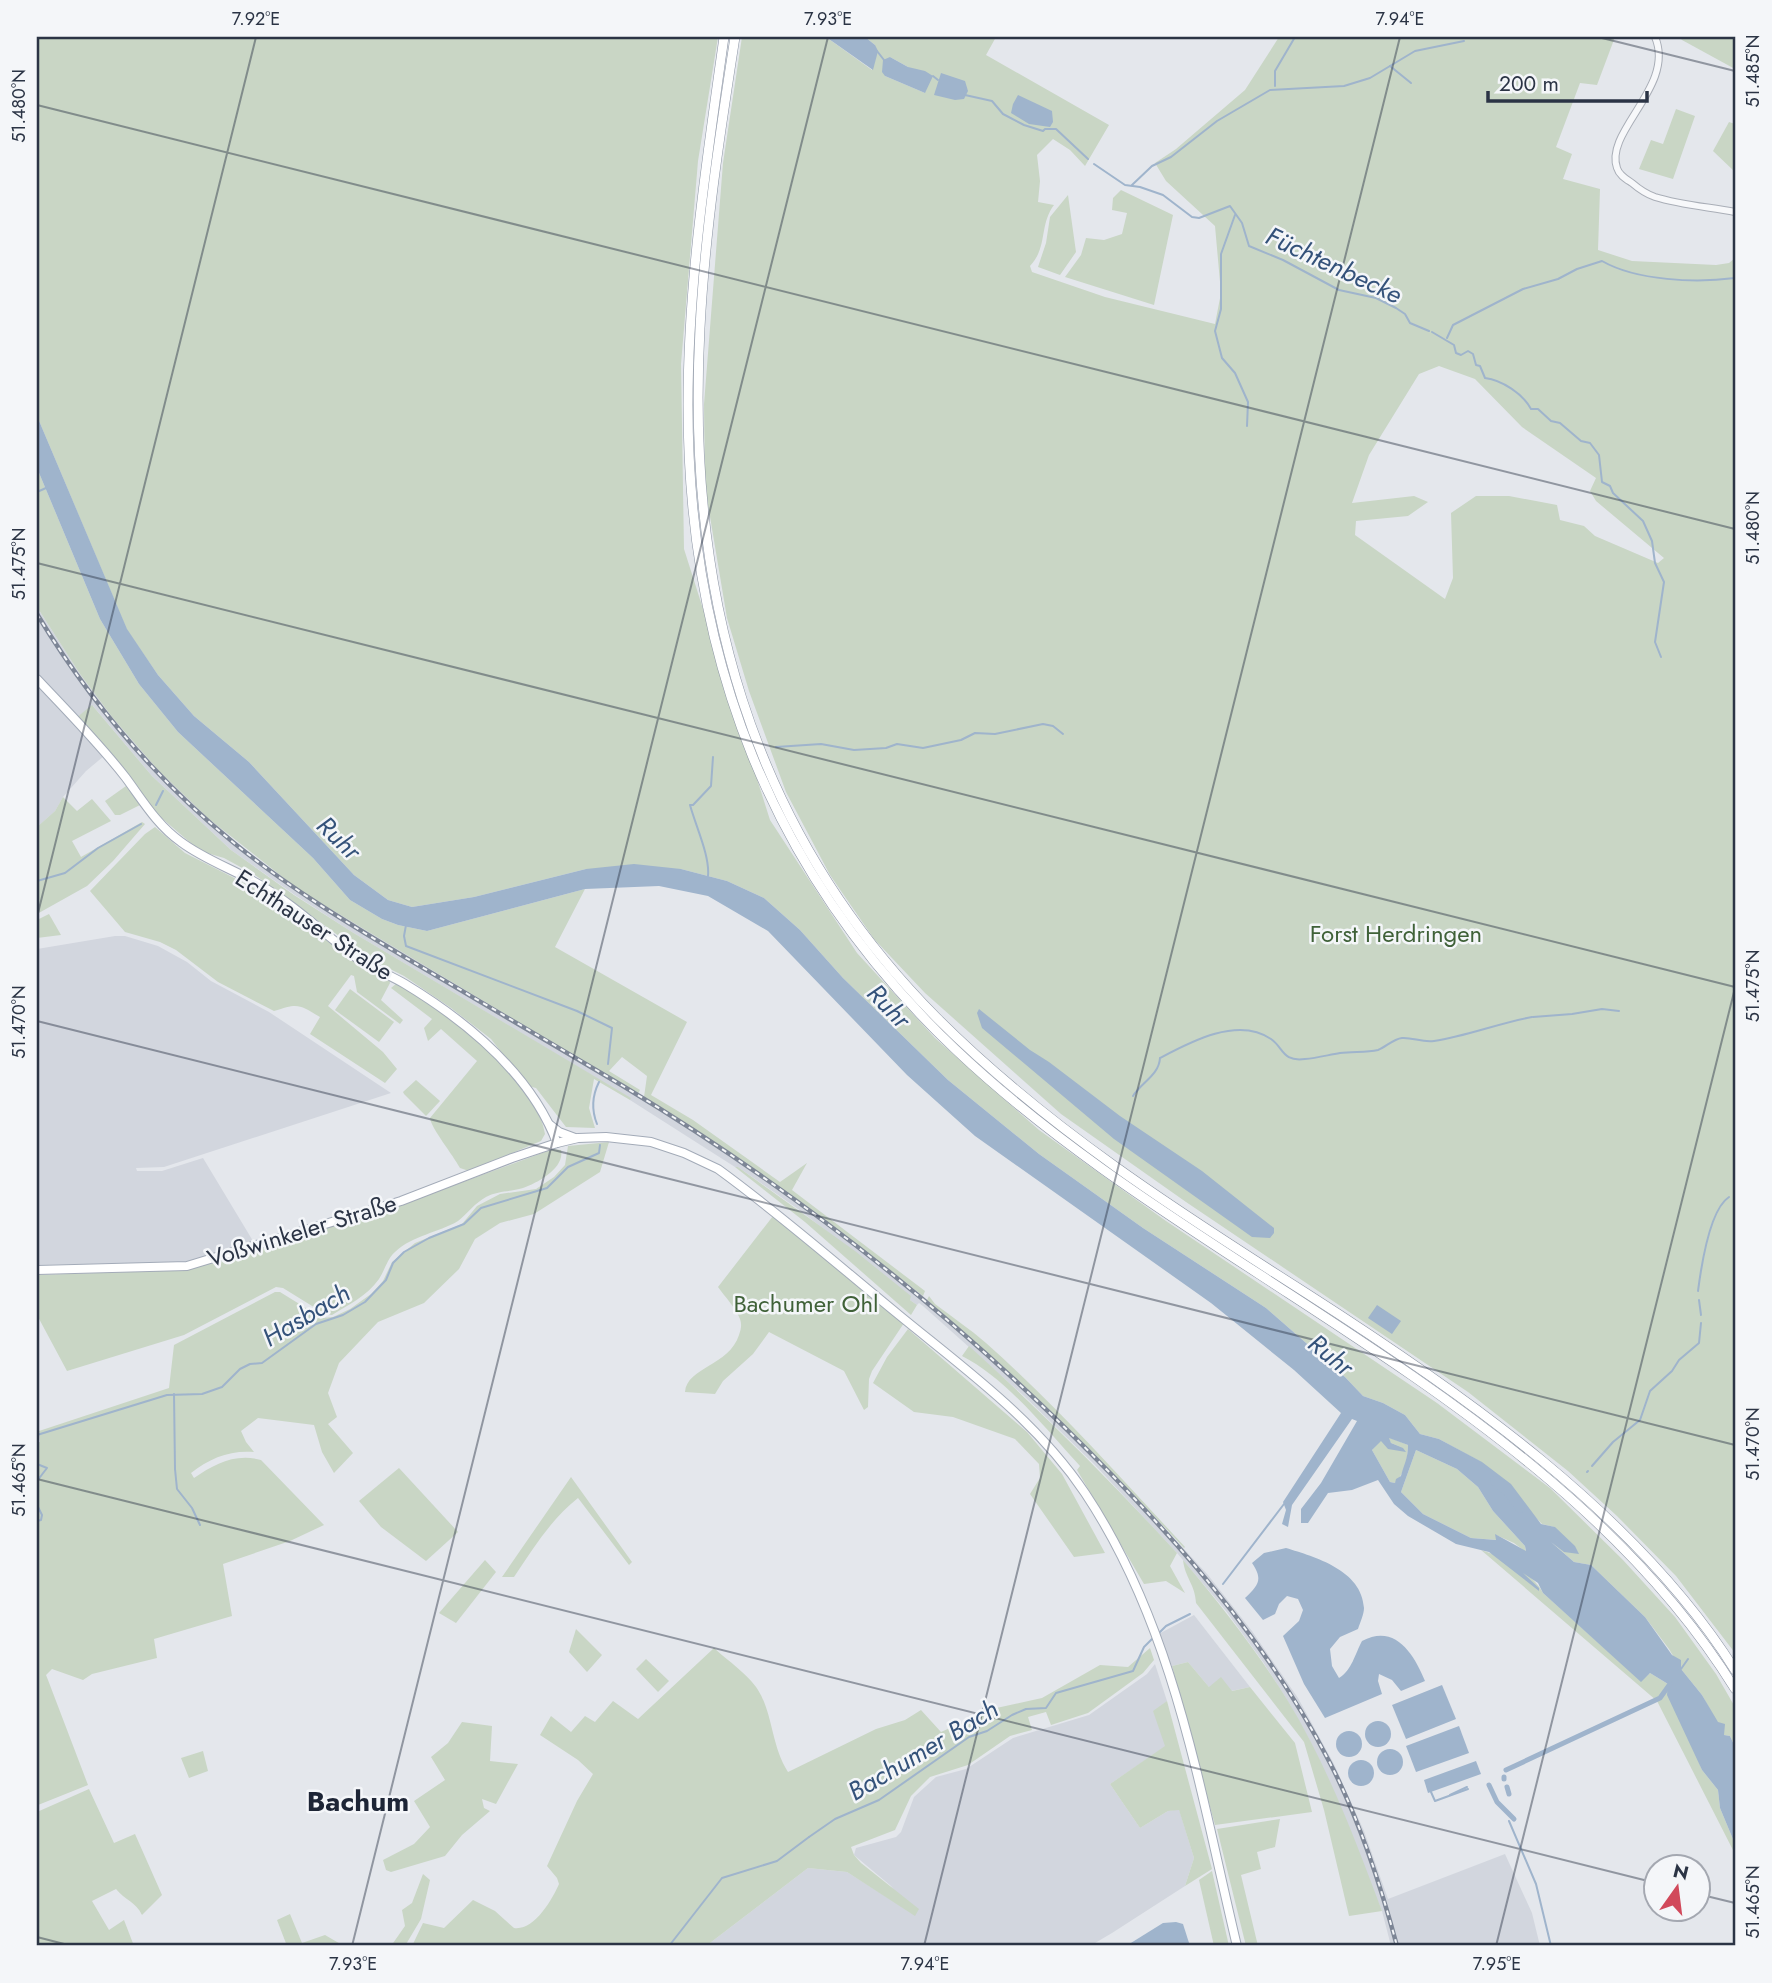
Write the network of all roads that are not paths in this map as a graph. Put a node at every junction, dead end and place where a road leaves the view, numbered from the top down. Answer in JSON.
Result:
{"nodes":[{"id":1,"x":724,"y":37,"type":"edge"},
{"id":2,"x":734,"y":37,"type":"edge"},
{"id":3,"x":1655,"y":37,"type":"edge"},
{"id":4,"x":1735,"y":212,"type":"edge"},
{"id":5,"x":37,"y":679,"type":"edge"},
{"id":6,"x":550,"y":1125,"type":"junction"},
{"id":7,"x":578,"y":1138,"type":"junction"},
{"id":8,"x":557,"y":1143,"type":"junction"},
{"id":9,"x":37,"y":1270,"type":"edge"},
{"id":10,"x":1735,"y":1670,"type":"edge"},
{"id":11,"x":1735,"y":1689,"type":"edge"},
{"id":12,"x":1237,"y":1946,"type":"edge"}],
"edges":[{"from":1,"to":11,"type":"highway"},
{"from":2,"to":10,"type":"highway"},
{"from":3,"to":4,"type":"street"},
{"from":5,"to":6,"type":"main road","name":"Echthauser Straße"},
{"from":6,"to":7,"type":"main road"},
{"from":6,"to":8,"type":"main road","name":"Echthauser Straße"},
{"from":7,"to":8,"type":"main road","name":"Voßwinkeler Straße"},
{"from":7,"to":12,"type":"main road"},
{"from":8,"to":9,"type":"main road","name":"Voßwinkeler Straße"}]}
